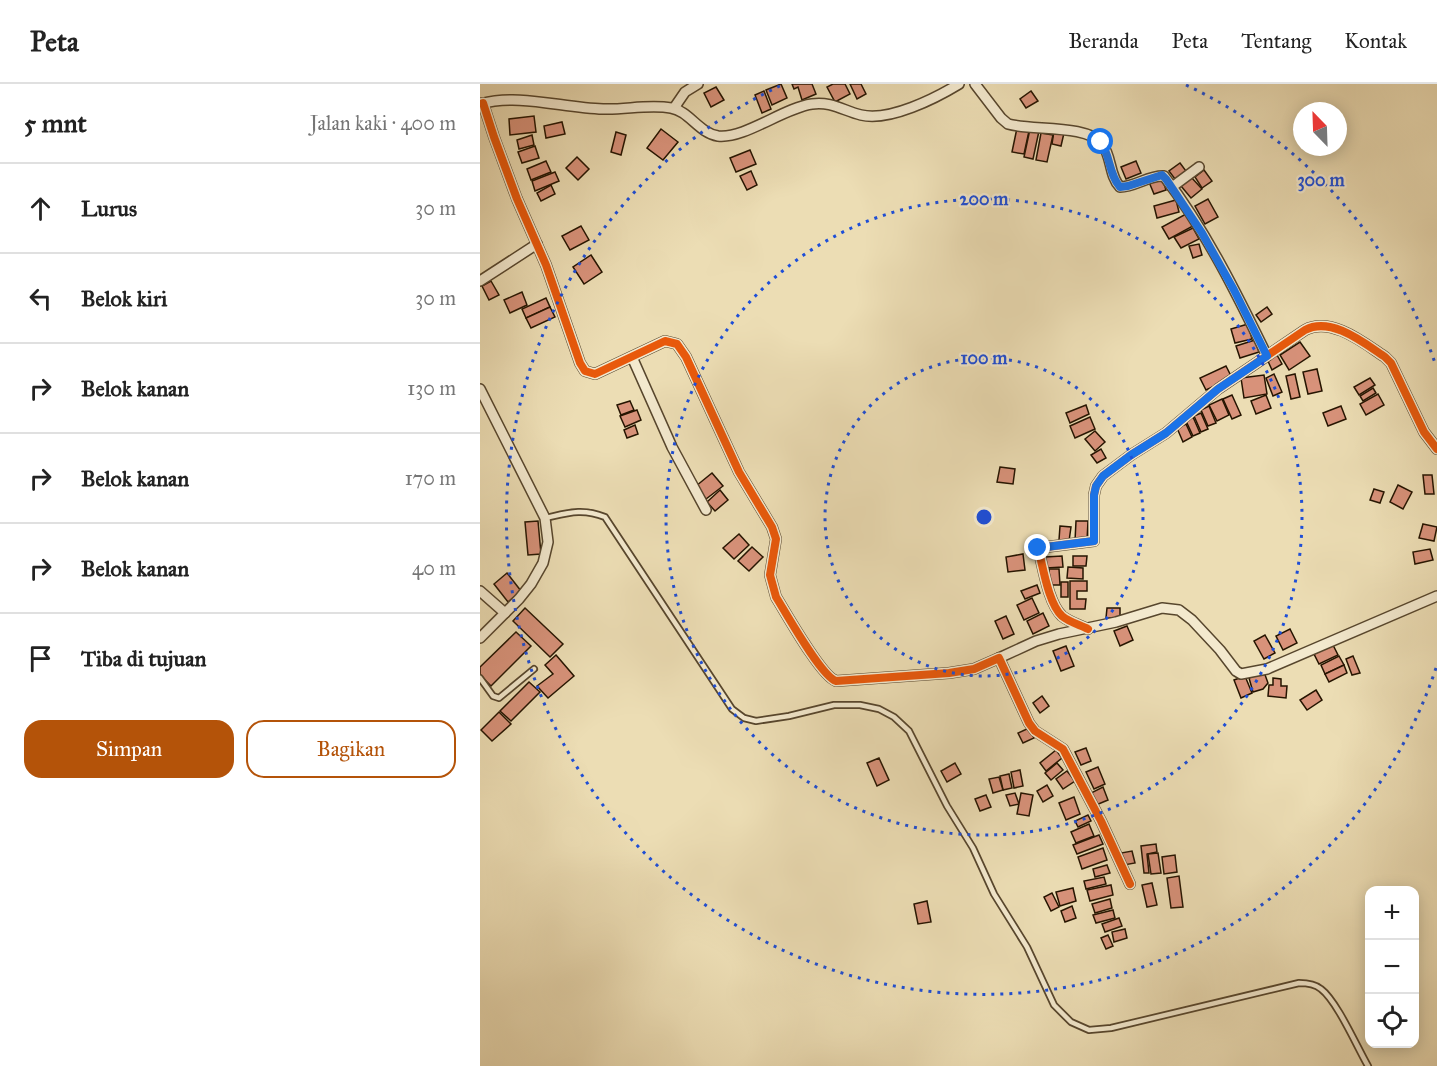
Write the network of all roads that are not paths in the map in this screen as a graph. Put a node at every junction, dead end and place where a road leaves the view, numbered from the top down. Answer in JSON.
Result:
{"nodes":[{"id":1,"x":698,"y":84,"type":"edge"},
{"id":2,"x":959,"y":84,"type":"edge"},
{"id":3,"x":975,"y":84,"type":"edge"},
{"id":4,"x":482,"y":104,"type":"edge"},
{"id":5,"x":674,"y":108,"type":"junction"},
{"id":6,"x":1199,"y":167,"type":"dead end"},
{"id":7,"x":1172,"y":187,"type":"junction"},
{"id":8,"x":537,"y":244,"type":"junction"},
{"id":9,"x":480,"y":281,"type":"edge"},
{"id":10,"x":1267,"y":356,"type":"junction"},
{"id":11,"x":632,"y":357,"type":"junction"},
{"id":12,"x":480,"y":389,"type":"edge"},
{"id":13,"x":1437,"y":449,"type":"edge"},
{"id":14,"x":706,"y":510,"type":"dead end"},
{"id":15,"x":545,"y":518,"type":"junction"},
{"id":16,"x":480,"y":591,"type":"edge"},
{"id":17,"x":1437,"y":596,"type":"edge"},
{"id":18,"x":506,"y":613,"type":"junction"},
{"id":19,"x":1088,"y":629,"type":"junction"},
{"id":20,"x":480,"y":638,"type":"edge"},
{"id":21,"x":999,"y":658,"type":"junction"},
{"id":22,"x":534,"y":669,"type":"dead end"},
{"id":23,"x":480,"y":678,"type":"edge"},
{"id":24,"x":1130,"y":884,"type":"dead end"},
{"id":25,"x":1368,"y":1066,"type":"edge"}],
"edges":[{"from":1,"to":5,"type":"street"},
{"from":2,"to":5,"type":"street"},
{"from":3,"to":7,"type":"street"},
{"from":4,"to":5,"type":"street"},
{"from":4,"to":8,"type":"street"},
{"from":6,"to":7,"type":"street"},
{"from":7,"to":10,"type":"street"},
{"from":8,"to":9,"type":"street"},
{"from":8,"to":11,"type":"street"},
{"from":10,"to":13,"type":"street"},
{"from":10,"to":19,"type":"street"},
{"from":11,"to":14,"type":"street"},
{"from":11,"to":21,"type":"street"},
{"from":12,"to":15,"type":"street"},
{"from":15,"to":18,"type":"street"},
{"from":15,"to":25,"type":"lane"},
{"from":16,"to":18,"type":"street"},
{"from":17,"to":19,"type":"street"},
{"from":18,"to":20,"type":"street"},
{"from":19,"to":21,"type":"street"},
{"from":21,"to":24,"type":"street"},
{"from":22,"to":23,"type":"lane"}]}
